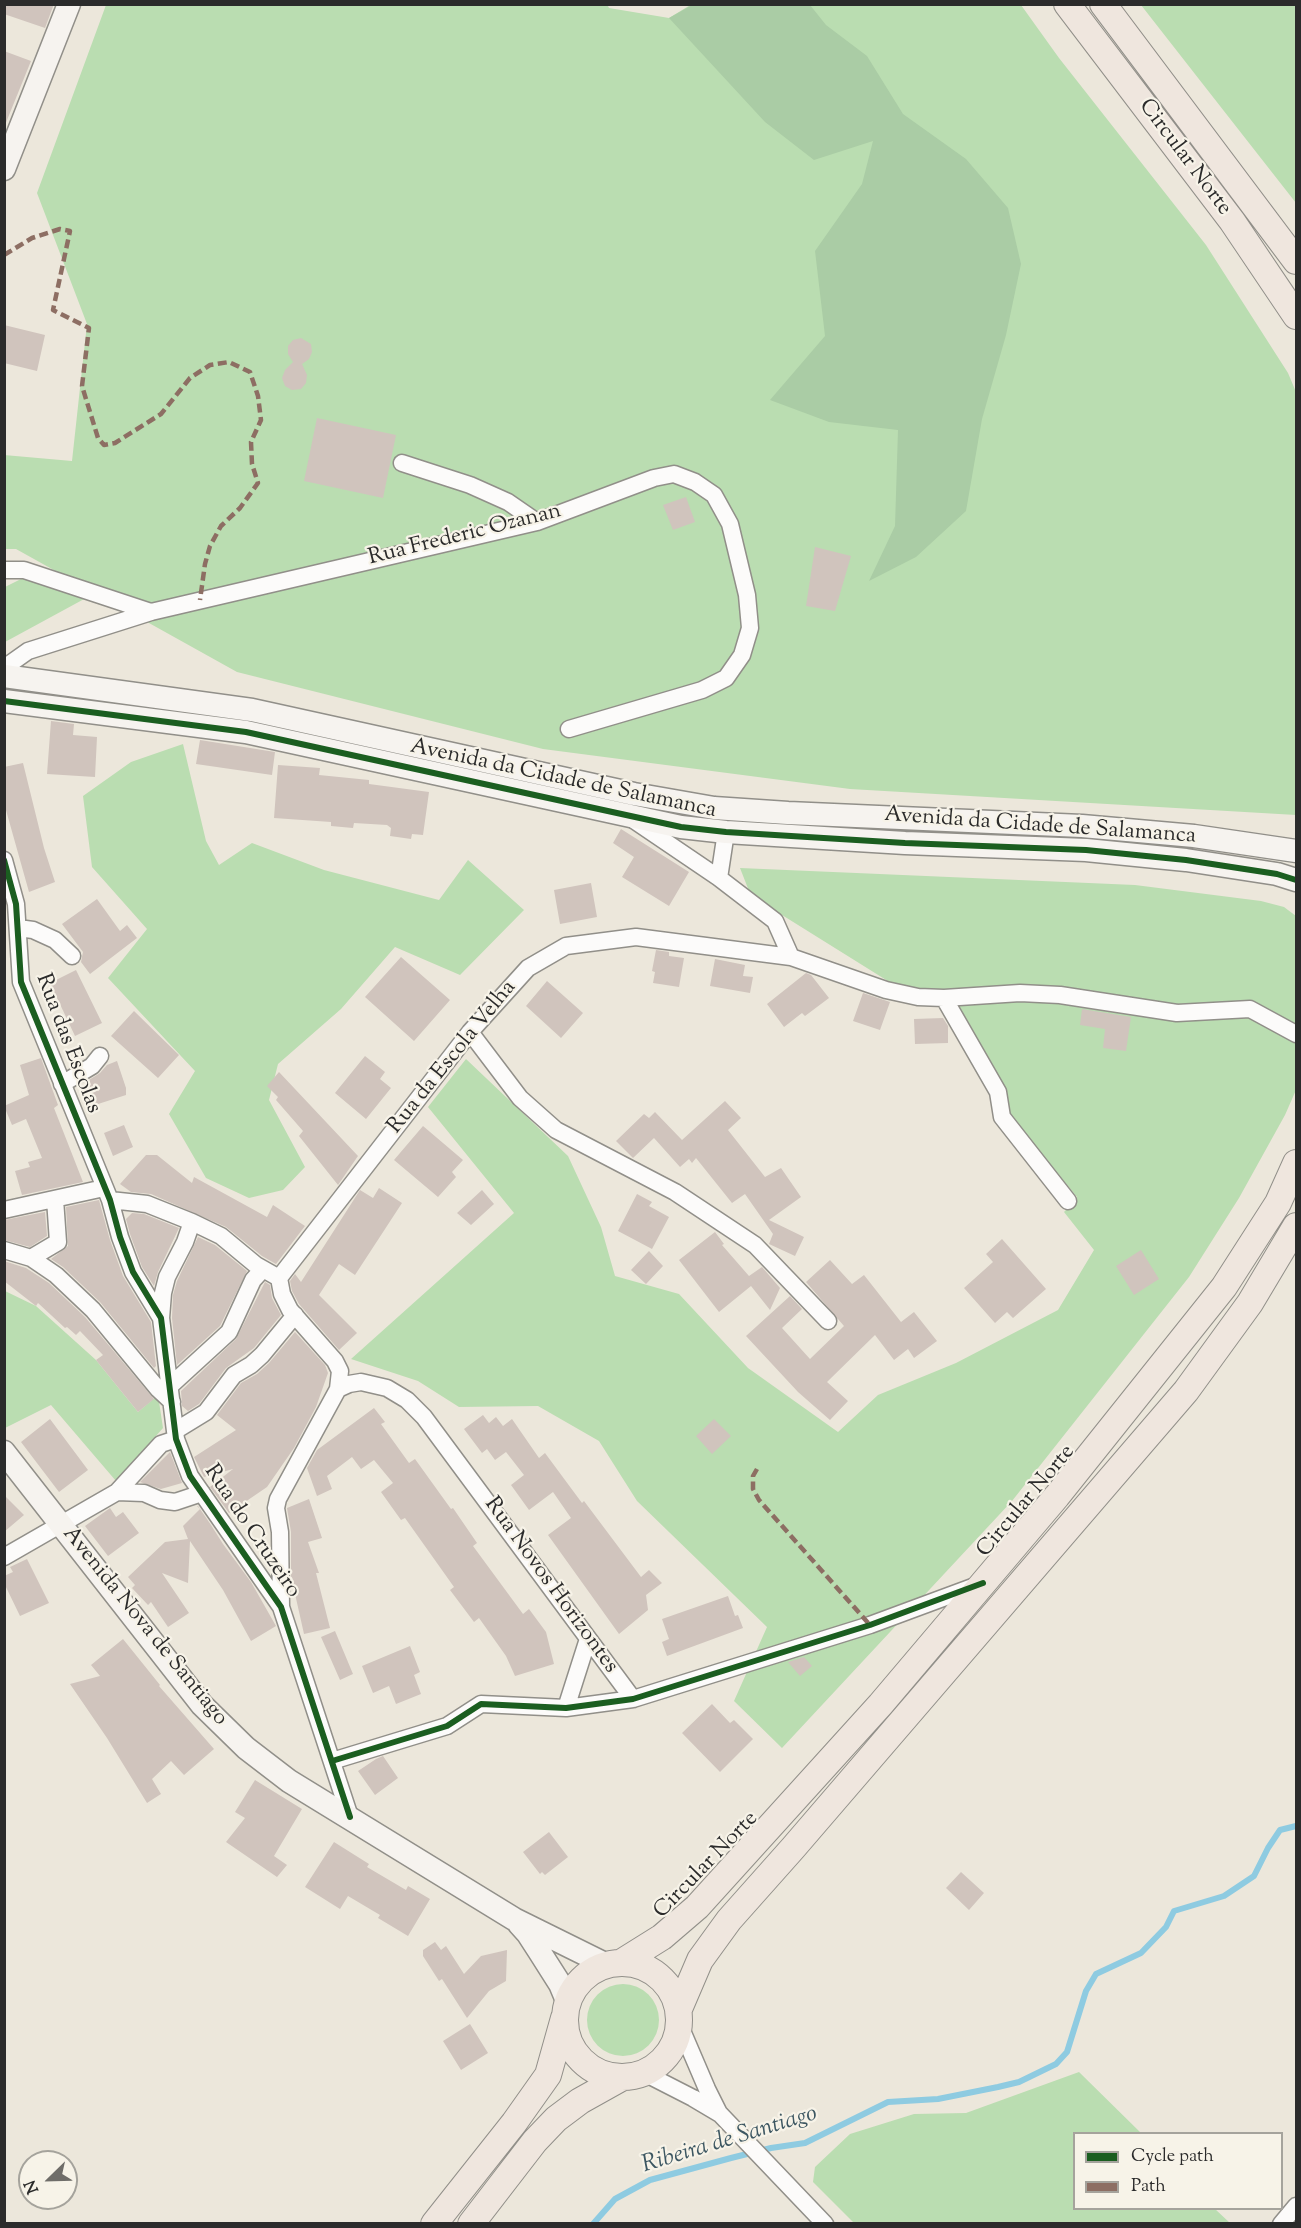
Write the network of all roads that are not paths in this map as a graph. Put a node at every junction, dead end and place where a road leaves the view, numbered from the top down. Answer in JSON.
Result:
{"nodes":[{"id":1,"x":69,"y":4,"type":"edge"},
{"id":2,"x":1066,"y":4,"type":"edge"},
{"id":3,"x":1103,"y":4,"type":"edge"},
{"id":4,"x":4,"y":169,"type":"edge"},
{"id":5,"x":1296,"y":261,"type":"edge"},
{"id":6,"x":1296,"y":316,"type":"edge"},
{"id":7,"x":402,"y":463,"type":"dead end"},
{"id":8,"x":537,"y":522,"type":"junction"},
{"id":9,"x":4,"y":570,"type":"edge"},
{"id":10,"x":151,"y":612,"type":"junction"},
{"id":11,"x":4,"y":668,"type":"edge"},
{"id":12,"x":4,"y":676,"type":"edge"},
{"id":13,"x":4,"y":701,"type":"edge"},
{"id":14,"x":569,"y":729,"type":"dead end"},
{"id":15,"x":628,"y":816,"type":"junction"},
{"id":16,"x":726,"y":832,"type":"junction"},
{"id":17,"x":1296,"y":850,"type":"edge"},
{"id":18,"x":4,"y":861,"type":"edge"},
{"id":19,"x":719,"y":878,"type":"junction"},
{"id":20,"x":1296,"y":880,"type":"edge"},
{"id":21,"x":18,"y":928,"type":"junction"},
{"id":22,"x":72,"y":956,"type":"dead end"},
{"id":23,"x":791,"y":957,"type":"junction"},
{"id":24,"x":944,"y":998,"type":"junction"},
{"id":25,"x":470,"y":1032,"type":"junction"},
{"id":26,"x":1296,"y":1034,"type":"edge"},
{"id":27,"x":100,"y":1056,"type":"dead end"},
{"id":28,"x":62,"y":1084,"type":"junction"},
{"id":29,"x":1296,"y":1163,"type":"edge"},
{"id":30,"x":107,"y":1194,"type":"junction"},
{"id":31,"x":56,"y":1199,"type":"junction"},
{"id":32,"x":1068,"y":1201,"type":"dead end"},
{"id":33,"x":4,"y":1210,"type":"edge"},
{"id":34,"x":192,"y":1222,"type":"junction"},
{"id":35,"x":1296,"y":1226,"type":"edge"},
{"id":36,"x":4,"y":1250,"type":"edge"},
{"id":37,"x":31,"y":1258,"type":"junction"},
{"id":38,"x":263,"y":1269,"type":"junction"},
{"id":39,"x":279,"y":1278,"type":"junction"},
{"id":40,"x":295,"y":1316,"type":"junction"},
{"id":41,"x":161,"y":1318,"type":"junction"},
{"id":42,"x":828,"y":1321,"type":"dead end"},
{"id":43,"x":338,"y":1389,"type":"junction"},
{"id":44,"x":171,"y":1394,"type":"junction"},
{"id":45,"x":176,"y":1435,"type":"junction"},
{"id":46,"x":4,"y":1452,"type":"edge"},
{"id":47,"x":117,"y":1492,"type":"junction"},
{"id":48,"x":202,"y":1493,"type":"junction"},
{"id":49,"x":61,"y":1524,"type":"junction"},
{"id":50,"x":4,"y":1557,"type":"edge"},
{"id":51,"x":983,"y":1583,"type":"junction"},
{"id":52,"x":281,"y":1606,"type":"junction"},
{"id":53,"x":588,"y":1639,"type":"junction"},
{"id":54,"x":633,"y":1699,"type":"junction"},
{"id":55,"x":566,"y":1708,"type":"junction"},
{"id":56,"x":332,"y":1761,"type":"junction"},
{"id":57,"x":350,"y":1817,"type":"junction"},
{"id":58,"x":514,"y":1919,"type":"junction"},
{"id":59,"x":614,"y":1963,"type":"junction"},
{"id":60,"x":566,"y":2009,"type":"junction"},
{"id":61,"x":680,"y":2017,"type":"junction"},
{"id":62,"x":631,"y":2076,"type":"junction"},
{"id":63,"x":720,"y":2114,"type":"junction"},
{"id":64,"x":1296,"y":2206,"type":"edge"},
{"id":65,"x":434,"y":2223,"type":"edge"},
{"id":66,"x":471,"y":2223,"type":"edge"},
{"id":67,"x":825,"y":2223,"type":"edge"},
{"id":68,"x":1281,"y":2223,"type":"edge"}],
"edges":[{"from":1,"to":4,"type":"street"},
{"from":2,"to":6,"type":"main road","name":"Circular Norte"},
{"from":3,"to":5,"type":"main road","name":"Circular Norte"},
{"from":7,"to":8,"type":"street"},
{"from":8,"to":10,"type":"street","name":"Rua Frederic Ozanan"},
{"from":8,"to":14,"type":"street","name":"Rua Frederic Ozanan"},
{"from":9,"to":10,"type":"street"},
{"from":10,"to":11,"type":"street","name":"Rua Frederic Ozanan"},
{"from":12,"to":17,"type":"street","name":"Avenida da Cidade de Salamanca"},
{"from":13,"to":15,"type":"street","name":"Avenida da Cidade de Salamanca"},
{"from":15,"to":16,"type":"street","name":"Avenida da Cidade de Salamanca"},
{"from":15,"to":19,"type":"street"},
{"from":16,"to":19,"type":"street"},
{"from":16,"to":20,"type":"street","name":"Avenida da Cidade de Salamanca"},
{"from":18,"to":21,"type":"street","name":"Rua das Escolas"},
{"from":19,"to":23,"type":"street"},
{"from":21,"to":22,"type":"street"},
{"from":21,"to":28,"type":"street","name":"Rua das Escolas"},
{"from":23,"to":24,"type":"street","name":"Rua da Escola Velha"},
{"from":23,"to":25,"type":"street","name":"Rua da Escola Velha"},
{"from":24,"to":26,"type":"street","name":"Rua da Escola Velha"},
{"from":24,"to":32,"type":"street"},
{"from":25,"to":39,"type":"street","name":"Rua da Escola Velha"},
{"from":25,"to":42,"type":"street"},
{"from":27,"to":28,"type":"street"},
{"from":28,"to":30,"type":"street","name":"Rua das Escolas"},
{"from":29,"to":51,"type":"main road","name":"Circular Norte"},
{"from":30,"to":31,"type":"street"},
{"from":30,"to":34,"type":"street"},
{"from":30,"to":41,"type":"street","name":"Rua das Escolas"},
{"from":31,"to":33,"type":"street"},
{"from":31,"to":37,"type":"street"},
{"from":34,"to":38,"type":"street"},
{"from":34,"to":41,"type":"street"},
{"from":35,"to":61,"type":"main road"},
{"from":36,"to":37,"type":"street"},
{"from":37,"to":44,"type":"street"},
{"from":38,"to":39,"type":"street"},
{"from":38,"to":44,"type":"street"},
{"from":39,"to":40,"type":"street"},
{"from":40,"to":43,"type":"street"},
{"from":40,"to":45,"type":"street"},
{"from":41,"to":44,"type":"street","name":"Rua do Cruzeiro"},
{"from":43,"to":52,"type":"street"},
{"from":43,"to":53,"type":"street","name":"Rua Novos Horizontes"},
{"from":44,"to":45,"type":"street","name":"Rua do Cruzeiro"},
{"from":45,"to":47,"type":"street"},
{"from":45,"to":48,"type":"street","name":"Rua do Cruzeiro"},
{"from":46,"to":49,"type":"street","name":"Avenida Nova de Santiago"},
{"from":47,"to":48,"type":"street"},
{"from":47,"to":49,"type":"street"},
{"from":48,"to":52,"type":"street","name":"Rua do Cruzeiro"},
{"from":49,"to":50,"type":"street"},
{"from":49,"to":57,"type":"street","name":"Avenida Nova de Santiago"},
{"from":51,"to":54,"type":"street"},
{"from":51,"to":59,"type":"main road","name":"Circular Norte"},
{"from":52,"to":56,"type":"street","name":"Rua do Cruzeiro"},
{"from":53,"to":54,"type":"street","name":"Rua Novos Horizontes"},
{"from":53,"to":55,"type":"street"},
{"from":54,"to":55,"type":"street","name":"Rua Novos Horizontes"},
{"from":55,"to":56,"type":"street","name":"Rua Novos Horizontes"},
{"from":56,"to":57,"type":"street","name":"Rua do Cruzeiro"},
{"from":57,"to":58,"type":"street","name":"Avenida Nova de Santiago"},
{"from":58,"to":59,"type":"street","name":"Avenida Nova de Santiago"},
{"from":58,"to":60,"type":"street","name":"Avenida Nova de Santiago"},
{"from":59,"to":60,"type":"main road"},
{"from":59,"to":61,"type":"main road"},
{"from":60,"to":62,"type":"main road"},
{"from":60,"to":65,"type":"main road"},
{"from":61,"to":62,"type":"main road"},
{"from":61,"to":63,"type":"street"},
{"from":62,"to":63,"type":"street"},
{"from":62,"to":66,"type":"main road"},
{"from":63,"to":67,"type":"street"},
{"from":64,"to":68,"type":"street"}]}
